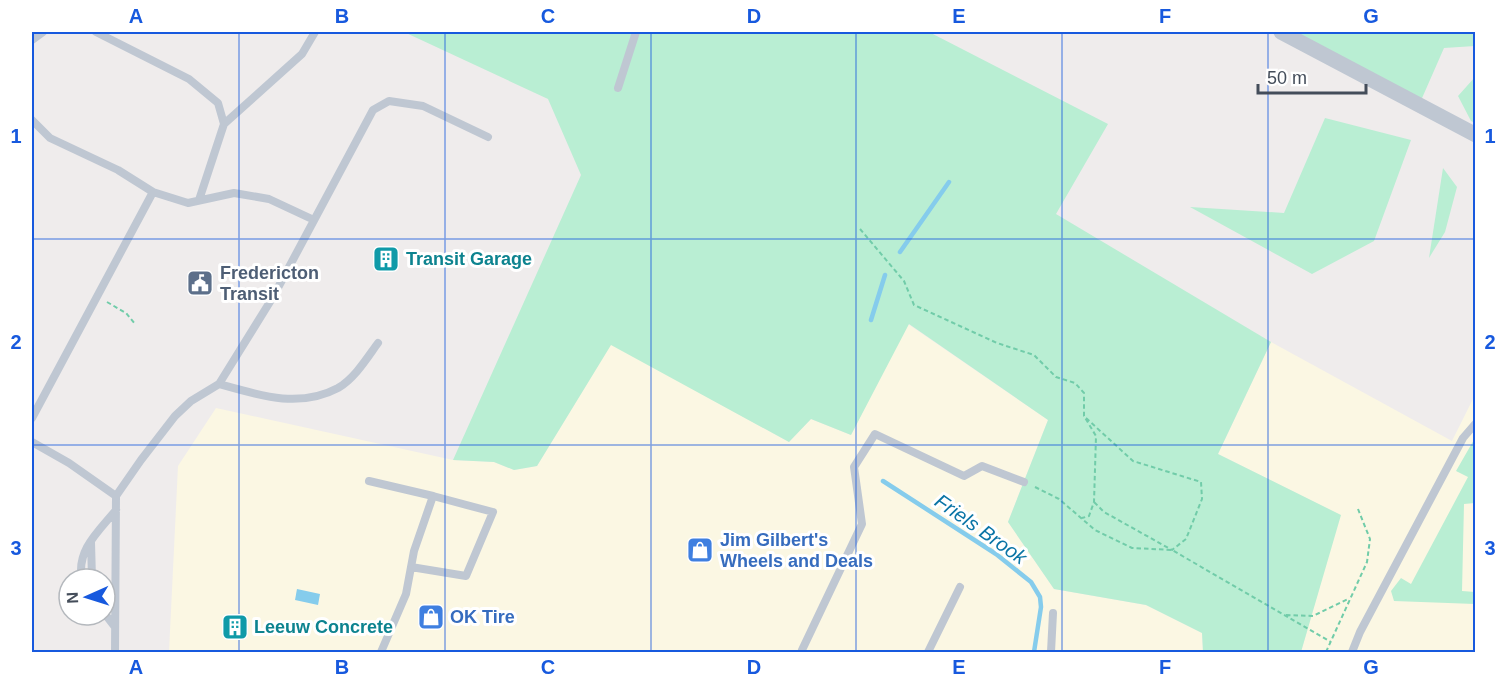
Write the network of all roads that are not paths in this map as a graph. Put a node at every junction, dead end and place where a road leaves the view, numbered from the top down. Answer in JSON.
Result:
{"nodes":[{"id":1,"x":43,"y":32,"type":"edge"},
{"id":2,"x":96,"y":32,"type":"edge"},
{"id":3,"x":315,"y":32,"type":"edge"},
{"id":4,"x":636,"y":32,"type":"edge"},
{"id":5,"x":1281,"y":32,"type":"edge"},
{"id":6,"x":32,"y":40,"type":"edge"},
{"id":7,"x":618,"y":88,"type":"dead end"},
{"id":8,"x":32,"y":120,"type":"edge"},
{"id":9,"x":224,"y":124,"type":"junction"},
{"id":10,"x":1476,"y":135,"type":"edge"},
{"id":11,"x":488,"y":137,"type":"dead end"},
{"id":12,"x":153,"y":192,"type":"junction"},
{"id":13,"x":199,"y":200,"type":"junction"},
{"id":14,"x":314,"y":220,"type":"junction"},
{"id":15,"x":378,"y":343,"type":"dead end"},
{"id":16,"x":219,"y":384,"type":"junction"},
{"id":17,"x":32,"y":418,"type":"edge"},
{"id":18,"x":1476,"y":423,"type":"edge"},
{"id":19,"x":32,"y":441,"type":"edge"},
{"id":20,"x":369,"y":482,"type":"dead end"},
{"id":21,"x":1024,"y":482,"type":"road end"},
{"id":22,"x":116,"y":496,"type":"junction"},
{"id":23,"x":433,"y":496,"type":"junction"},
{"id":24,"x":116,"y":510,"type":"junction"},
{"id":25,"x":91,"y":540,"type":"junction"},
{"id":26,"x":80,"y":567,"type":"edge"},
{"id":27,"x":92,"y":567,"type":"edge"},
{"id":28,"x":116,"y":567,"type":"edge"},
{"id":29,"x":411,"y":567,"type":"junction"},
{"id":30,"x":960,"y":587,"type":"dead end"},
{"id":31,"x":1053,"y":613,"type":"dead end"},
{"id":32,"x":115,"y":627,"type":"edge"},
{"id":33,"x":802,"y":650,"type":"dead end"},
{"id":34,"x":115,"y":652,"type":"edge"},
{"id":35,"x":381,"y":652,"type":"edge"},
{"id":36,"x":928,"y":652,"type":"edge"},
{"id":37,"x":1051,"y":652,"type":"edge"},
{"id":38,"x":1352,"y":652,"type":"edge"}],
"edges":[{"from":1,"to":6,"type":"lane"},
{"from":2,"to":9,"type":"lane"},
{"from":3,"to":9,"type":"lane"},
{"from":4,"to":7,"type":"lane"},
{"from":5,"to":10,"type":"street"},
{"from":8,"to":12,"type":"lane"},
{"from":9,"to":13,"type":"lane"},
{"from":11,"to":14,"type":"lane"},
{"from":12,"to":13,"type":"lane"},
{"from":12,"to":17,"type":"lane"},
{"from":13,"to":14,"type":"lane"},
{"from":14,"to":16,"type":"lane"},
{"from":15,"to":16,"type":"lane"},
{"from":16,"to":22,"type":"lane"},
{"from":18,"to":38,"type":"lane"},
{"from":19,"to":22,"type":"lane"},
{"from":20,"to":23,"type":"lane"},
{"from":21,"to":33,"type":"lane"},
{"from":22,"to":24,"type":"lane"},
{"from":23,"to":29,"type":"lane"},
{"from":23,"to":29,"type":"lane"},
{"from":24,"to":25,"type":"lane"},
{"from":24,"to":28,"type":"lane"},
{"from":25,"to":26,"type":"lane"},
{"from":25,"to":27,"type":"lane"},
{"from":29,"to":35,"type":"lane"},
{"from":30,"to":36,"type":"lane"},
{"from":31,"to":37,"type":"lane"},
{"from":32,"to":34,"type":"lane"}]}
